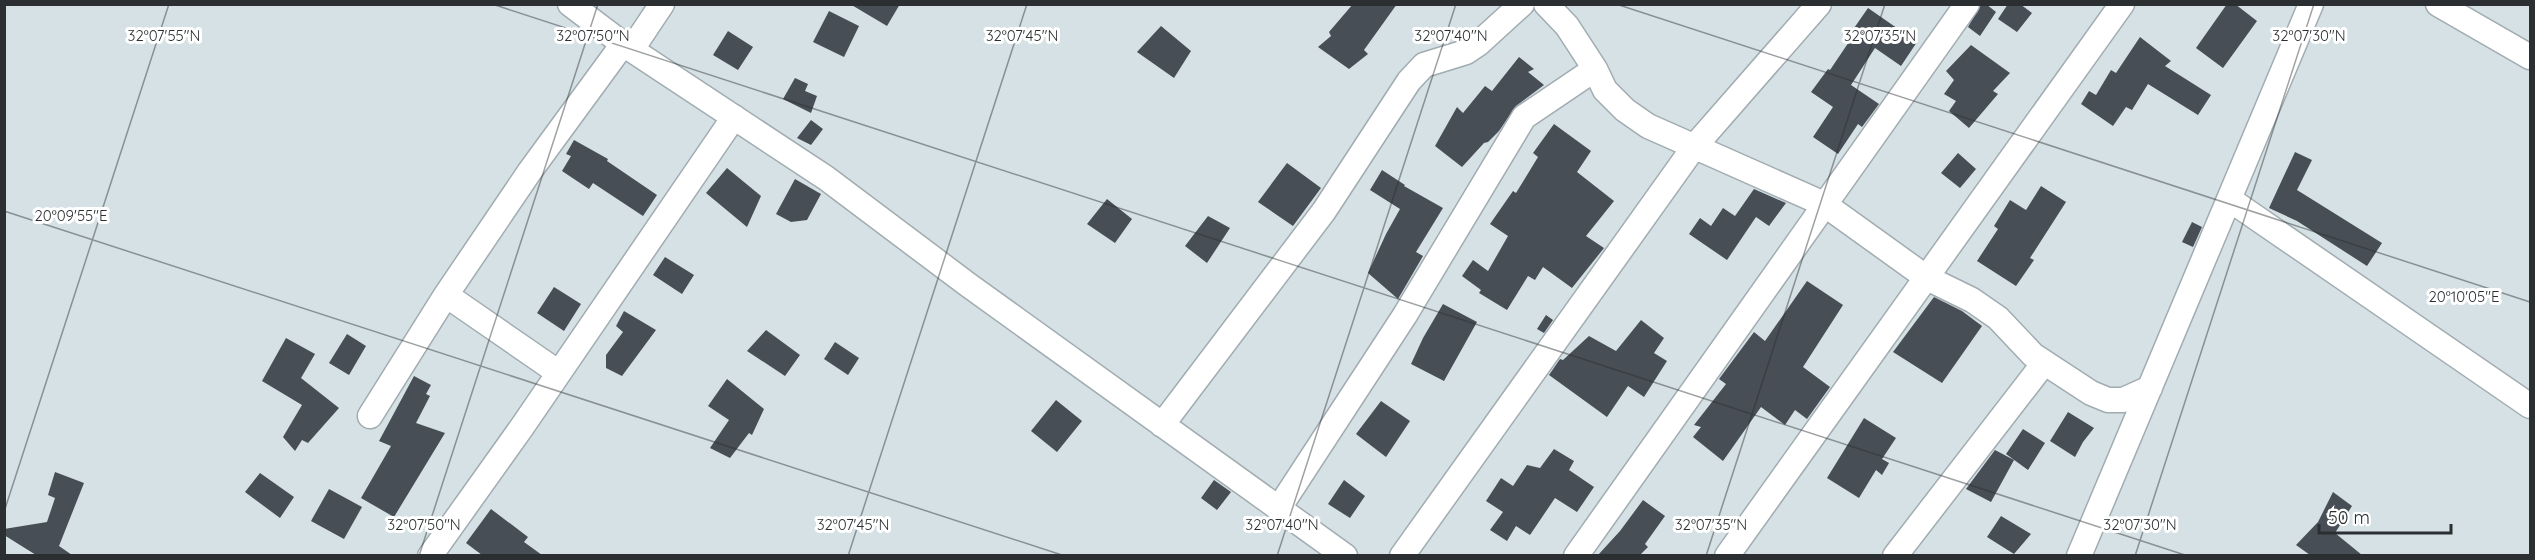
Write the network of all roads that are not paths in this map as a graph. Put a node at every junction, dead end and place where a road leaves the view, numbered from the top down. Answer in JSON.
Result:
{"nodes":[{"id":1,"x":570,"y":4,"type":"edge"},
{"id":2,"x":662,"y":4,"type":"edge"},
{"id":3,"x":1522,"y":4,"type":"edge"},
{"id":4,"x":1546,"y":4,"type":"edge"},
{"id":5,"x":1819,"y":4,"type":"edge"},
{"id":6,"x":1967,"y":4,"type":"edge"},
{"id":7,"x":2122,"y":4,"type":"edge"},
{"id":8,"x":2311,"y":4,"type":"edge"},
{"id":9,"x":2438,"y":4,"type":"edge"},
{"id":10,"x":2477,"y":14,"type":"edge"},
{"id":11,"x":627,"y":46,"type":"junction"},
{"id":12,"x":2530,"y":57,"type":"edge"},
{"id":13,"x":1595,"y":69,"type":"junction"},
{"id":14,"x":735,"y":117,"type":"junction"},
{"id":15,"x":1694,"y":147,"type":"junction"},
{"id":16,"x":2229,"y":199,"type":"junction"},
{"id":17,"x":1824,"y":204,"type":"junction"},
{"id":18,"x":1927,"y":278,"type":"junction"},
{"id":19,"x":446,"y":294,"type":"junction"},
{"id":20,"x":2044,"y":363,"type":"junction"},
{"id":21,"x":559,"y":373,"type":"junction"},
{"id":22,"x":2150,"y":388,"type":"junction"},
{"id":23,"x":2530,"y":406,"type":"edge"},
{"id":24,"x":370,"y":416,"type":"dead end"},
{"id":25,"x":1162,"y":425,"type":"junction"},
{"id":26,"x":1279,"y":508,"type":"junction"},
{"id":27,"x":430,"y":555,"type":"edge"},
{"id":28,"x":1345,"y":555,"type":"edge"},
{"id":29,"x":1402,"y":555,"type":"edge"},
{"id":30,"x":1576,"y":555,"type":"edge"},
{"id":31,"x":1727,"y":555,"type":"edge"},
{"id":32,"x":1895,"y":555,"type":"edge"},
{"id":33,"x":2079,"y":555,"type":"edge"}],
"edges":[{"from":1,"to":11,"type":"street"},
{"from":2,"to":11,"type":"street"},
{"from":3,"to":25,"type":"street"},
{"from":4,"to":13,"type":"street"},
{"from":5,"to":15,"type":"street"},
{"from":6,"to":17,"type":"street"},
{"from":7,"to":18,"type":"street"},
{"from":8,"to":16,"type":"street"},
{"from":9,"to":10,"type":"street"},
{"from":10,"to":12,"type":"street"},
{"from":11,"to":14,"type":"street"},
{"from":11,"to":19,"type":"street"},
{"from":13,"to":15,"type":"street"},
{"from":13,"to":26,"type":"street"},
{"from":14,"to":21,"type":"street"},
{"from":14,"to":25,"type":"street"},
{"from":15,"to":17,"type":"street"},
{"from":15,"to":29,"type":"street"},
{"from":16,"to":22,"type":"street"},
{"from":16,"to":23,"type":"street"},
{"from":17,"to":18,"type":"street"},
{"from":17,"to":30,"type":"street"},
{"from":18,"to":20,"type":"street"},
{"from":18,"to":31,"type":"street"},
{"from":19,"to":21,"type":"street"},
{"from":19,"to":24,"type":"street"},
{"from":20,"to":22,"type":"street"},
{"from":20,"to":32,"type":"street"},
{"from":21,"to":27,"type":"street"},
{"from":22,"to":33,"type":"street"},
{"from":25,"to":26,"type":"street"},
{"from":26,"to":28,"type":"street"}]}
